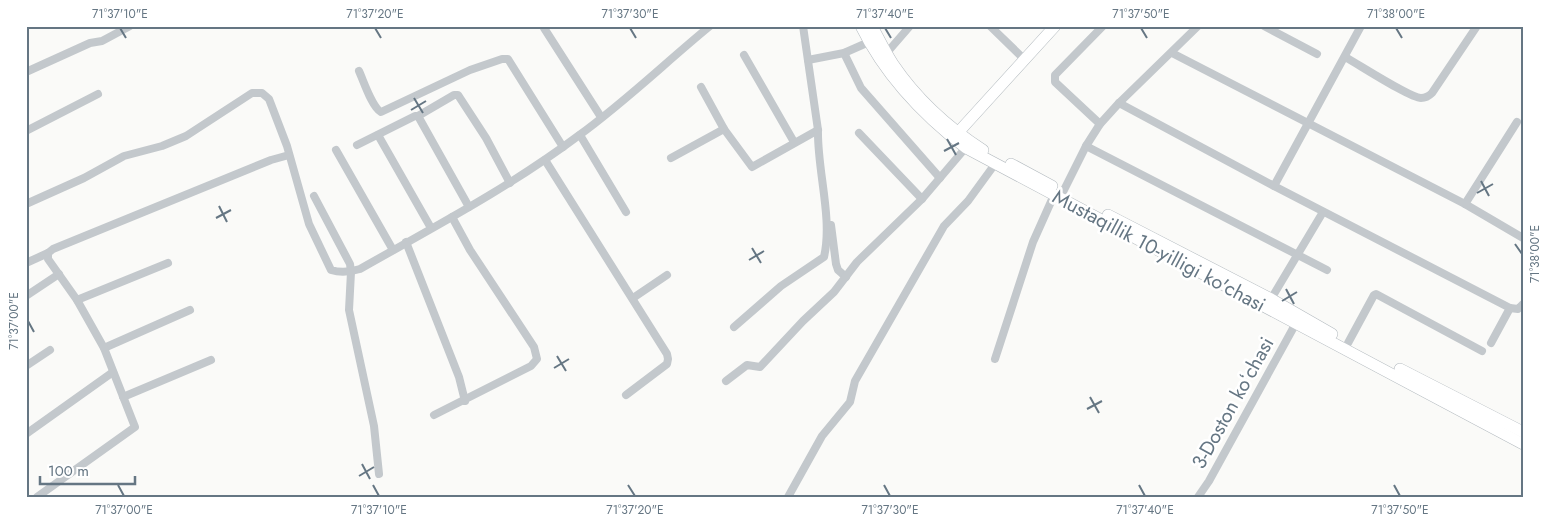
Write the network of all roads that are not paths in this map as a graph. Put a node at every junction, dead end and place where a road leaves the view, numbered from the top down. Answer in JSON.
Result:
{"nodes":[{"id":1,"x":130,"y":26,"type":"edge"},
{"id":2,"x":710,"y":26,"type":"edge"},
{"id":3,"x":803,"y":26,"type":"edge"},
{"id":4,"x":861,"y":26,"type":"edge"},
{"id":5,"x":872,"y":26,"type":"edge"},
{"id":6,"x":910,"y":26,"type":"edge"},
{"id":7,"x":990,"y":26,"type":"edge"},
{"id":8,"x":1055,"y":26,"type":"edge"},
{"id":9,"x":1102,"y":26,"type":"edge"},
{"id":10,"x":1198,"y":26,"type":"edge"},
{"id":11,"x":1264,"y":26,"type":"edge"},
{"id":12,"x":1361,"y":26,"type":"edge"},
{"id":13,"x":1477,"y":26,"type":"edge"},
{"id":14,"x":544,"y":28,"type":"dead end"},
{"id":15,"x":869,"y":42,"type":"junction"},
{"id":16,"x":844,"y":53,"type":"junction"},
{"id":17,"x":1172,"y":53,"type":"junction"},
{"id":18,"x":1317,"y":54,"type":"dead end"},
{"id":19,"x":744,"y":55,"type":"dead end"},
{"id":20,"x":884,"y":57,"type":"junction"},
{"id":21,"x":1345,"y":57,"type":"junction"},
{"id":22,"x":808,"y":60,"type":"junction"},
{"id":23,"x":1024,"y":60,"type":"junction"},
{"id":24,"x":26,"y":72,"type":"edge"},
{"id":25,"x":359,"y":72,"type":"dead end"},
{"id":26,"x":701,"y":87,"type":"dead end"},
{"id":27,"x":98,"y":94,"type":"dead end"},
{"id":28,"x":1119,"y":103,"type":"junction"},
{"id":29,"x":418,"y":116,"type":"junction"},
{"id":30,"x":602,"y":117,"type":"junction"},
{"id":31,"x":1516,"y":122,"type":"dead end"},
{"id":32,"x":1100,"y":124,"type":"junction"},
{"id":33,"x":1307,"y":124,"type":"junction"},
{"id":34,"x":724,"y":129,"type":"junction"},
{"id":35,"x":818,"y":130,"type":"junction"},
{"id":36,"x":26,"y":131,"type":"edge"},
{"id":37,"x":859,"y":133,"type":"dead end"},
{"id":38,"x":580,"y":135,"type":"junction"},
{"id":39,"x":956,"y":135,"type":"junction"},
{"id":40,"x":378,"y":136,"type":"junction"},
{"id":41,"x":794,"y":142,"type":"junction"},
{"id":42,"x":357,"y":145,"type":"dead end"},
{"id":43,"x":817,"y":145,"type":"junction"},
{"id":44,"x":968,"y":145,"type":"junction"},
{"id":45,"x":1086,"y":146,"type":"junction"},
{"id":46,"x":562,"y":147,"type":"junction"},
{"id":47,"x":336,"y":150,"type":"dead end"},
{"id":48,"x":289,"y":155,"type":"junction"},
{"id":49,"x":671,"y":158,"type":"dead end"},
{"id":50,"x":545,"y":160,"type":"junction"},
{"id":51,"x":995,"y":164,"type":"junction"},
{"id":52,"x":940,"y":178,"type":"junction"},
{"id":53,"x":510,"y":183,"type":"junction"},
{"id":54,"x":1274,"y":186,"type":"junction"},
{"id":55,"x":1058,"y":194,"type":"junction"},
{"id":56,"x":314,"y":196,"type":"dead end"},
{"id":57,"x":922,"y":199,"type":"junction"},
{"id":58,"x":26,"y":204,"type":"edge"},
{"id":59,"x":1465,"y":204,"type":"junction"},
{"id":60,"x":469,"y":207,"type":"junction"},
{"id":61,"x":626,"y":212,"type":"dead end"},
{"id":62,"x":1323,"y":212,"type":"junction"},
{"id":63,"x":452,"y":217,"type":"junction"},
{"id":64,"x":431,"y":228,"type":"junction"},
{"id":65,"x":1523,"y":238,"type":"edge"},
{"id":66,"x":406,"y":242,"type":"junction"},
{"id":67,"x":393,"y":250,"type":"junction"},
{"id":68,"x":48,"y":253,"type":"junction"},
{"id":69,"x":1296,"y":255,"type":"junction"},
{"id":70,"x":168,"y":262,"type":"dead end"},
{"id":71,"x":26,"y":263,"type":"edge"},
{"id":72,"x":1327,"y":270,"type":"dead end"},
{"id":73,"x":351,"y":272,"type":"junction"},
{"id":74,"x":59,"y":274,"type":"junction"},
{"id":75,"x":667,"y":275,"type":"dead end"},
{"id":76,"x":846,"y":277,"type":"junction"},
{"id":77,"x":26,"y":296,"type":"edge"},
{"id":78,"x":633,"y":298,"type":"junction"},
{"id":79,"x":1271,"y":299,"type":"junction"},
{"id":80,"x":76,"y":300,"type":"junction"},
{"id":81,"x":1523,"y":304,"type":"edge"},
{"id":82,"x":1510,"y":308,"type":"junction"},
{"id":83,"x":190,"y":310,"type":"dead end"},
{"id":84,"x":1296,"y":323,"type":"junction"},
{"id":85,"x":734,"y":327,"type":"dead end"},
{"id":86,"x":1348,"y":343,"type":"junction"},
{"id":87,"x":1491,"y":343,"type":"dead end"},
{"id":88,"x":104,"y":348,"type":"junction"},
{"id":89,"x":50,"y":350,"type":"dead end"},
{"id":90,"x":1482,"y":351,"type":"dead end"},
{"id":91,"x":995,"y":359,"type":"dead end"},
{"id":92,"x":211,"y":360,"type":"dead end"},
{"id":93,"x":26,"y":366,"type":"edge"},
{"id":94,"x":113,"y":372,"type":"junction"},
{"id":95,"x":726,"y":382,"type":"dead end"},
{"id":96,"x":626,"y":395,"type":"dead end"},
{"id":97,"x":123,"y":397,"type":"junction"},
{"id":98,"x":465,"y":401,"type":"junction"},
{"id":99,"x":434,"y":415,"type":"dead end"},
{"id":100,"x":1523,"y":432,"type":"edge"},
{"id":101,"x":26,"y":434,"type":"edge"},
{"id":102,"x":1523,"y":444,"type":"edge"},
{"id":103,"x":380,"y":474,"type":"dead end"},
{"id":104,"x":37,"y":497,"type":"edge"},
{"id":105,"x":788,"y":497,"type":"edge"},
{"id":106,"x":1198,"y":497,"type":"edge"}],
"edges":[{"from":1,"to":24,"type":"street"},
{"from":2,"to":30,"type":"street"},
{"from":3,"to":22,"type":"street"},
{"from":4,"to":15,"type":"main road","name":"Mustaqillik 10-yilligi ko'chasi"},
{"from":5,"to":20,"type":"main road","name":"Mustaqillik 10-yilligi ko'chasi"},
{"from":6,"to":20,"type":"street"},
{"from":7,"to":23,"type":"street"},
{"from":8,"to":23,"type":"main road"},
{"from":9,"to":32,"type":"street"},
{"from":10,"to":17,"type":"street"},
{"from":11,"to":18,"type":"street"},
{"from":12,"to":21,"type":"street"},
{"from":13,"to":21,"type":"street"},
{"from":14,"to":30,"type":"street"},
{"from":15,"to":16,"type":"street"},
{"from":15,"to":20,"type":"main road","name":"Mustaqillik 10-yilligi ko'chasi"},
{"from":16,"to":22,"type":"street"},
{"from":16,"to":52,"type":"street"},
{"from":17,"to":28,"type":"street"},
{"from":17,"to":33,"type":"street"},
{"from":19,"to":41,"type":"street"},
{"from":20,"to":39,"type":"main road","name":"Mustaqillik 10-yilligi ko'chasi"},
{"from":21,"to":33,"type":"street"},
{"from":22,"to":35,"type":"street"},
{"from":23,"to":39,"type":"main road"},
{"from":25,"to":46,"type":"street"},
{"from":26,"to":34,"type":"street"},
{"from":27,"to":36,"type":"street"},
{"from":28,"to":32,"type":"street"},
{"from":28,"to":54,"type":"street"},
{"from":29,"to":40,"type":"street"},
{"from":29,"to":53,"type":"street"},
{"from":29,"to":60,"type":"street"},
{"from":30,"to":38,"type":"street"},
{"from":31,"to":59,"type":"street"},
{"from":32,"to":45,"type":"street"},
{"from":33,"to":54,"type":"street"},
{"from":33,"to":59,"type":"street"},
{"from":34,"to":41,"type":"street"},
{"from":34,"to":49,"type":"street"},
{"from":35,"to":41,"type":"street"},
{"from":35,"to":43,"type":"street"},
{"from":37,"to":57,"type":"street"},
{"from":38,"to":46,"type":"street"},
{"from":38,"to":61,"type":"street"},
{"from":39,"to":44,"type":"main road","name":"Mustaqillik 10-yilligi ko'chasi"},
{"from":40,"to":42,"type":"street"},
{"from":40,"to":64,"type":"street"},
{"from":43,"to":76,"type":"street"},
{"from":43,"to":85,"type":"street"},
{"from":44,"to":51,"type":"main road","name":"Mustaqillik 10-yilligi ko'chasi"},
{"from":44,"to":52,"type":"street"},
{"from":44,"to":55,"type":"main road","name":"Mustaqillik 10-yilligi ko'chasi"},
{"from":45,"to":55,"type":"street"},
{"from":45,"to":69,"type":"street"},
{"from":46,"to":50,"type":"street"},
{"from":47,"to":67,"type":"street"},
{"from":48,"to":58,"type":"street"},
{"from":48,"to":68,"type":"street"},
{"from":48,"to":73,"type":"street"},
{"from":50,"to":53,"type":"street"},
{"from":50,"to":78,"type":"street"},
{"from":51,"to":55,"type":"main road","name":"Mustaqillik 10-yilligi ko'chasi"},
{"from":51,"to":105,"type":"street"},
{"from":52,"to":57,"type":"street"},
{"from":53,"to":60,"type":"street"},
{"from":54,"to":62,"type":"street"},
{"from":55,"to":79,"type":"main road","name":"Mustaqillik 10-yilligi ko'chasi"},
{"from":55,"to":84,"type":"main road","name":"Mustaqillik 10-yilligi ko'chasi"},
{"from":55,"to":91,"type":"street"},
{"from":56,"to":73,"type":"street"},
{"from":57,"to":76,"type":"street"},
{"from":59,"to":65,"type":"street"},
{"from":60,"to":63,"type":"street"},
{"from":62,"to":69,"type":"street"},
{"from":62,"to":82,"type":"street"},
{"from":63,"to":64,"type":"street"},
{"from":63,"to":98,"type":"street"},
{"from":64,"to":66,"type":"street"},
{"from":66,"to":67,"type":"street"},
{"from":66,"to":98,"type":"street"},
{"from":67,"to":73,"type":"street"},
{"from":68,"to":71,"type":"street"},
{"from":68,"to":74,"type":"street"},
{"from":69,"to":72,"type":"street"},
{"from":69,"to":79,"type":"street"},
{"from":70,"to":80,"type":"street"},
{"from":73,"to":103,"type":"street"},
{"from":74,"to":77,"type":"street"},
{"from":74,"to":80,"type":"street"},
{"from":75,"to":78,"type":"street"},
{"from":76,"to":95,"type":"street"},
{"from":78,"to":96,"type":"street"},
{"from":79,"to":86,"type":"main road","name":"Mustaqillik 10-yilligi ko'chasi"},
{"from":80,"to":88,"type":"street"},
{"from":81,"to":82,"type":"street"},
{"from":82,"to":87,"type":"street"},
{"from":83,"to":88,"type":"street"},
{"from":84,"to":102,"type":"main road","name":"Mustaqillik 10-yilligi ko'chasi"},
{"from":84,"to":106,"type":"street","name":"3-Doston koʻchasi"},
{"from":86,"to":90,"type":"street"},
{"from":86,"to":100,"type":"main road","name":"Mustaqillik 10-yilligi ko'chasi"},
{"from":88,"to":94,"type":"street"},
{"from":89,"to":93,"type":"street"},
{"from":92,"to":97,"type":"street"},
{"from":94,"to":97,"type":"street"},
{"from":94,"to":101,"type":"street"},
{"from":97,"to":104,"type":"street"},
{"from":98,"to":99,"type":"street"}]}
